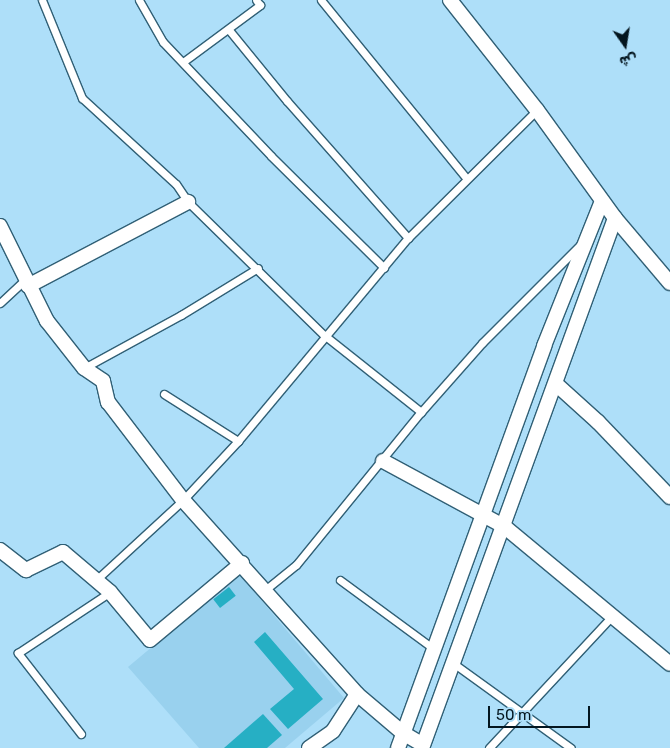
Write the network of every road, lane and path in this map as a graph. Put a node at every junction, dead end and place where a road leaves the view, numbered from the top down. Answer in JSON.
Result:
{"nodes":[{"id":1,"x":42,"y":0,"type":"edge"},
{"id":2,"x":139,"y":0,"type":"edge"},
{"id":3,"x":256,"y":0,"type":"edge"},
{"id":4,"x":321,"y":0,"type":"edge"},
{"id":5,"x":450,"y":0,"type":"edge"},
{"id":6,"x":229,"y":30,"type":"junction"},
{"id":7,"x":183,"y":62,"type":"junction"},
{"id":8,"x":537,"y":110,"type":"junction"},
{"id":9,"x":466,"y":178,"type":"junction"},
{"id":10,"x":602,"y":201,"type":"junction"},
{"id":11,"x":188,"y":202,"type":"junction"},
{"id":12,"x":615,"y":218,"type":"junction"},
{"id":13,"x":0,"y":226,"type":"edge"},
{"id":14,"x":408,"y":238,"type":"junction"},
{"id":15,"x":585,"y":240,"type":"junction"},
{"id":16,"x":258,"y":268,"type":"junction"},
{"id":17,"x":384,"y":268,"type":"junction"},
{"id":18,"x":27,"y":282,"type":"junction"},
{"id":19,"x":670,"y":283,"type":"edge"},
{"id":20,"x":0,"y":303,"type":"edge"},
{"id":21,"x":324,"y":335,"type":"junction"},
{"id":22,"x":84,"y":368,"type":"junction"},
{"id":23,"x":556,"y":384,"type":"junction"},
{"id":24,"x":164,"y":394,"type":"dead end"},
{"id":25,"x":420,"y":412,"type":"junction"},
{"id":26,"x":238,"y":441,"type":"junction"},
{"id":27,"x":383,"y":461,"type":"junction"},
{"id":28,"x":670,"y":497,"type":"edge"},
{"id":29,"x":183,"y":500,"type":"junction"},
{"id":30,"x":484,"y":516,"type":"junction"},
{"id":31,"x":505,"y":527,"type":"junction"},
{"id":32,"x":0,"y":550,"type":"edge"},
{"id":33,"x":242,"y":563,"type":"junction"},
{"id":34,"x":96,"y":580,"type":"junction"},
{"id":35,"x":340,"y":580,"type":"dead end"},
{"id":36,"x":265,"y":590,"type":"junction"},
{"id":37,"x":110,"y":592,"type":"junction"},
{"id":38,"x":612,"y":616,"type":"junction"},
{"id":39,"x":434,"y":649,"type":"junction"},
{"id":40,"x":453,"y":663,"type":"junction"},
{"id":41,"x":670,"y":664,"type":"edge"},
{"id":42,"x":357,"y":694,"type":"junction"},
{"id":43,"x":520,"y":714,"type":"junction"},
{"id":44,"x":403,"y":733,"type":"junction"},
{"id":45,"x":81,"y":734,"type":"dead end"},
{"id":46,"x":422,"y":746,"type":"edge"},
{"id":47,"x":309,"y":748,"type":"edge"},
{"id":48,"x":398,"y":748,"type":"edge"},
{"id":49,"x":489,"y":748,"type":"edge"},
{"id":50,"x":571,"y":748,"type":"edge"}],
"edges":[{"from":1,"to":11,"type":"lane"},
{"from":2,"to":7,"type":"lane"},
{"from":3,"to":6,"type":"lane"},
{"from":4,"to":9,"type":"lane"},
{"from":5,"to":8,"type":"street"},
{"from":6,"to":7,"type":"lane"},
{"from":6,"to":14,"type":"lane"},
{"from":7,"to":17,"type":"lane"},
{"from":8,"to":9,"type":"lane"},
{"from":8,"to":10,"type":"street"},
{"from":9,"to":14,"type":"lane"},
{"from":10,"to":12,"type":"street"},
{"from":10,"to":15,"type":"street"},
{"from":11,"to":16,"type":"lane"},
{"from":11,"to":18,"type":"street"},
{"from":12,"to":19,"type":"street"},
{"from":12,"to":23,"type":"street"},
{"from":13,"to":18,"type":"street"},
{"from":14,"to":17,"type":"lane"},
{"from":15,"to":25,"type":"lane"},
{"from":15,"to":30,"type":"street"},
{"from":16,"to":21,"type":"lane"},
{"from":16,"to":22,"type":"lane"},
{"from":17,"to":21,"type":"lane"},
{"from":18,"to":20,"type":"lane"},
{"from":18,"to":22,"type":"street"},
{"from":21,"to":25,"type":"lane"},
{"from":21,"to":26,"type":"lane"},
{"from":22,"to":29,"type":"street"},
{"from":23,"to":28,"type":"street"},
{"from":23,"to":31,"type":"street"},
{"from":24,"to":26,"type":"lane"},
{"from":25,"to":27,"type":"lane"},
{"from":26,"to":29,"type":"lane"},
{"from":27,"to":30,"type":"street"},
{"from":27,"to":36,"type":"lane"},
{"from":29,"to":33,"type":"street"},
{"from":29,"to":34,"type":"lane"},
{"from":30,"to":31,"type":"street"},
{"from":30,"to":39,"type":"street"},
{"from":31,"to":38,"type":"street"},
{"from":31,"to":40,"type":"street"},
{"from":32,"to":34,"type":"street"},
{"from":33,"to":36,"type":"street"},
{"from":33,"to":37,"type":"street"},
{"from":34,"to":37,"type":"street"},
{"from":35,"to":39,"type":"lane"},
{"from":36,"to":42,"type":"street"},
{"from":37,"to":45,"type":"lane"},
{"from":38,"to":41,"type":"street"},
{"from":38,"to":43,"type":"lane"},
{"from":39,"to":44,"type":"street"},
{"from":40,"to":43,"type":"lane"},
{"from":40,"to":46,"type":"street"},
{"from":42,"to":44,"type":"street"},
{"from":42,"to":47,"type":"street"},
{"from":43,"to":49,"type":"lane"},
{"from":43,"to":50,"type":"lane"},
{"from":44,"to":46,"type":"street"},
{"from":44,"to":48,"type":"street"}]}
